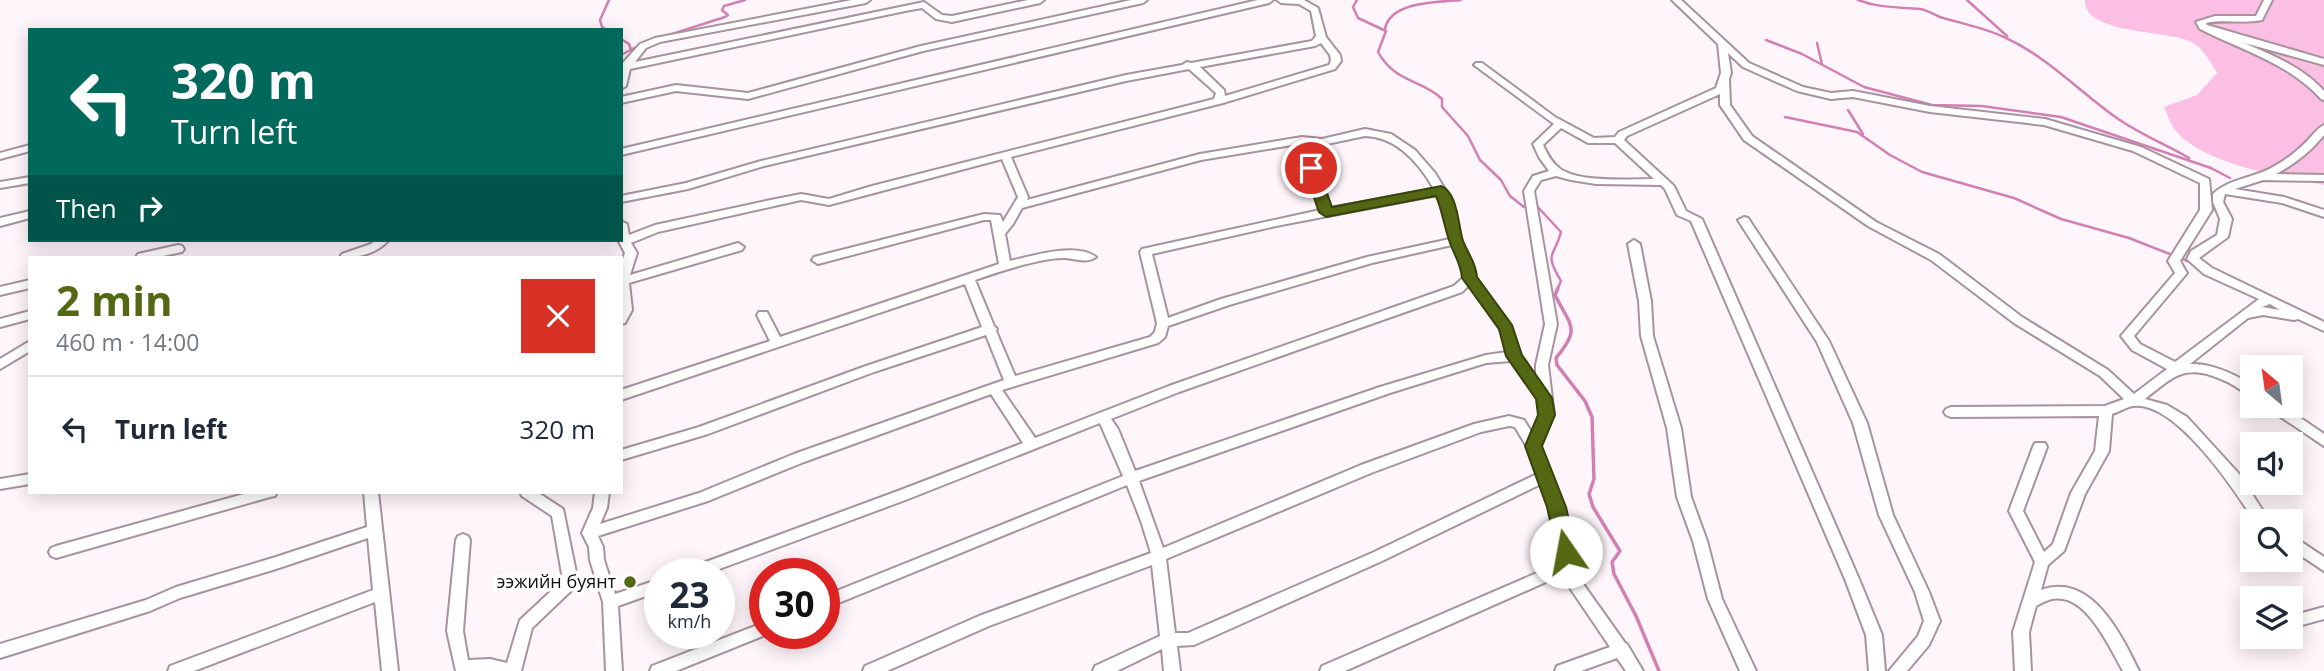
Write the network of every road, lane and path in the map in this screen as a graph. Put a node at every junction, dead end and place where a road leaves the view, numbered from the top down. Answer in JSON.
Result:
{"nodes":[{"id":1,"x":866,"y":0,"type":"edge"},
{"id":2,"x":1040,"y":0,"type":"edge"},
{"id":3,"x":1143,"y":0,"type":"edge"},
{"id":4,"x":1269,"y":0,"type":"edge"},
{"id":5,"x":1280,"y":0,"type":"edge"},
{"id":6,"x":1676,"y":0,"type":"edge"},
{"id":7,"x":2268,"y":0,"type":"edge"},
{"id":8,"x":2211,"y":31,"type":"junction"},
{"id":9,"x":1321,"y":37,"type":"junction"},
{"id":10,"x":1722,"y":45,"type":"junction"},
{"id":11,"x":2324,"y":62,"type":"edge"},
{"id":12,"x":1187,"y":65,"type":"junction"},
{"id":13,"x":1479,"y":65,"type":"dead end"},
{"id":14,"x":623,"y":67,"type":"edge"},
{"id":15,"x":1724,"y":79,"type":"junction"},
{"id":16,"x":2324,"y":97,"type":"edge"},
{"id":17,"x":623,"y":99,"type":"edge"},
{"id":18,"x":1220,"y":101,"type":"junction"},
{"id":19,"x":1560,"y":124,"type":"junction"},
{"id":20,"x":2324,"y":128,"type":"edge"},
{"id":21,"x":1303,"y":140,"type":"junction"},
{"id":22,"x":1618,"y":140,"type":"junction"},
{"id":23,"x":28,"y":148,"type":"edge"},
{"id":24,"x":623,"y":152,"type":"edge"},
{"id":25,"x":2,"y":155,"type":"edge"},
{"id":26,"x":1006,"y":156,"type":"junction"},
{"id":27,"x":2287,"y":162,"type":"junction"},
{"id":28,"x":0,"y":168,"type":"edge"},
{"id":29,"x":1557,"y":172,"type":"junction"},
{"id":30,"x":2260,"y":177,"type":"junction"},
{"id":31,"x":2324,"y":178,"type":"edge"},
{"id":32,"x":2305,"y":179,"type":"junction"},
{"id":33,"x":28,"y":180,"type":"edge"},
{"id":34,"x":1660,"y":182,"type":"junction"},
{"id":35,"x":0,"y":185,"type":"edge"},
{"id":36,"x":2324,"y":188,"type":"edge"},
{"id":37,"x":1441,"y":191,"type":"junction"},
{"id":38,"x":2222,"y":191,"type":"junction"},
{"id":39,"x":623,"y":199,"type":"edge"},
{"id":40,"x":1016,"y":206,"type":"junction"},
{"id":41,"x":1326,"y":212,"type":"junction"},
{"id":42,"x":2324,"y":214,"type":"edge"},
{"id":43,"x":28,"y":215,"type":"edge"},
{"id":44,"x":1744,"y":220,"type":"dead end"},
{"id":45,"x":0,"y":222,"type":"edge"},
{"id":46,"x":1000,"y":232,"type":"junction"},
{"id":47,"x":623,"y":235,"type":"edge"},
{"id":48,"x":624,"y":241,"type":"junction"},
{"id":49,"x":1456,"y":241,"type":"junction"},
{"id":50,"x":380,"y":242,"type":"edge"},
{"id":51,"x":1634,"y":244,"type":"dead end"},
{"id":52,"x":738,"y":247,"type":"dead end"},
{"id":53,"x":179,"y":249,"type":"edge"},
{"id":54,"x":147,"y":256,"type":"edge"},
{"id":55,"x":348,"y":256,"type":"edge"},
{"id":56,"x":1090,"y":257,"type":"dead end"},
{"id":57,"x":818,"y":260,"type":"dead end"},
{"id":58,"x":1005,"y":266,"type":"junction"},
{"id":59,"x":623,"y":278,"type":"edge"},
{"id":60,"x":1470,"y":278,"type":"junction"},
{"id":61,"x":969,"y":280,"type":"junction"},
{"id":62,"x":623,"y":281,"type":"edge"},
{"id":63,"x":28,"y":284,"type":"edge"},
{"id":64,"x":623,"y":284,"type":"edge"},
{"id":65,"x":0,"y":291,"type":"edge"},
{"id":66,"x":2271,"y":300,"type":"junction"},
{"id":67,"x":763,"y":315,"type":"dead end"},
{"id":68,"x":2243,"y":315,"type":"junction"},
{"id":69,"x":28,"y":316,"type":"edge"},
{"id":70,"x":623,"y":318,"type":"edge"},
{"id":71,"x":0,"y":323,"type":"edge"},
{"id":72,"x":1163,"y":323,"type":"junction"},
{"id":73,"x":2323,"y":326,"type":"edge"},
{"id":74,"x":991,"y":329,"type":"junction"},
{"id":75,"x":778,"y":343,"type":"junction"},
{"id":76,"x":28,"y":346,"type":"edge"},
{"id":77,"x":1514,"y":356,"type":"junction"},
{"id":78,"x":0,"y":365,"type":"edge"},
{"id":79,"x":2178,"y":369,"type":"junction"},
{"id":80,"x":1011,"y":382,"type":"junction"},
{"id":81,"x":2240,"y":384,"type":"edge"},
{"id":82,"x":994,"y":388,"type":"junction"},
{"id":83,"x":623,"y":394,"type":"edge"},
{"id":84,"x":1544,"y":398,"type":"junction"},
{"id":85,"x":2134,"y":401,"type":"junction"},
{"id":86,"x":2106,"y":411,"type":"junction"},
{"id":87,"x":1951,"y":412,"type":"dead end"},
{"id":88,"x":1104,"y":418,"type":"junction"},
{"id":89,"x":2291,"y":418,"type":"edge"},
{"id":90,"x":2324,"y":442,"type":"edge"},
{"id":91,"x":1032,"y":445,"type":"junction"},
{"id":92,"x":1533,"y":446,"type":"junction"},
{"id":93,"x":2040,"y":447,"type":"dead end"},
{"id":94,"x":623,"y":454,"type":"edge"},
{"id":95,"x":1545,"y":476,"type":"junction"},
{"id":96,"x":28,"y":479,"type":"edge"},
{"id":97,"x":1131,"y":480,"type":"junction"},
{"id":98,"x":0,"y":484,"type":"edge"},
{"id":99,"x":263,"y":494,"type":"edge"},
{"id":100,"x":371,"y":494,"type":"edge"},
{"id":101,"x":530,"y":494,"type":"edge"},
{"id":102,"x":602,"y":494,"type":"edge"},
{"id":103,"x":2255,"y":509,"type":"edge"},
{"id":104,"x":374,"y":530,"type":"junction"},
{"id":105,"x":589,"y":533,"type":"junction"},
{"id":106,"x":463,"y":540,"type":"dead end"},
{"id":107,"x":2303,"y":550,"type":"edge"},
{"id":108,"x":56,"y":552,"type":"dead end"},
{"id":109,"x":1158,"y":554,"type":"junction"},
{"id":110,"x":732,"y":558,"type":"edge"},
{"id":111,"x":2042,"y":562,"type":"junction"},
{"id":112,"x":2324,"y":565,"type":"edge"},
{"id":113,"x":1568,"y":566,"type":"junction"},
{"id":114,"x":644,"y":590,"type":"edge"},
{"id":115,"x":381,"y":593,"type":"junction"},
{"id":116,"x":840,"y":597,"type":"edge"},
{"id":117,"x":610,"y":602,"type":"junction"},
{"id":118,"x":2029,"y":602,"type":"junction"},
{"id":119,"x":2324,"y":613,"type":"edge"},
{"id":120,"x":2303,"y":619,"type":"edge"},
{"id":121,"x":749,"y":634,"type":"edge"},
{"id":122,"x":1168,"y":639,"type":"junction"},
{"id":123,"x":1622,"y":649,"type":"junction"},
{"id":124,"x":0,"y":651,"type":"edge"},
{"id":125,"x":513,"y":670,"type":"edge"},
{"id":126,"x":176,"y":671,"type":"edge"},
{"id":127,"x":390,"y":671,"type":"edge"},
{"id":128,"x":614,"y":671,"type":"edge"},
{"id":129,"x":658,"y":671,"type":"edge"},
{"id":130,"x":871,"y":671,"type":"edge"},
{"id":131,"x":1101,"y":671,"type":"edge"},
{"id":132,"x":1172,"y":671,"type":"edge"},
{"id":133,"x":1328,"y":671,"type":"edge"},
{"id":134,"x":1563,"y":671,"type":"edge"},
{"id":135,"x":1635,"y":671,"type":"edge"},
{"id":136,"x":1748,"y":671,"type":"edge"},
{"id":137,"x":1877,"y":671,"type":"edge"},
{"id":138,"x":1897,"y":671,"type":"edge"},
{"id":139,"x":2023,"y":671,"type":"edge"},
{"id":140,"x":2131,"y":671,"type":"edge"}],
"edges":[{"from":1,"to":14,"type":"street"},
{"from":2,"to":14,"type":"street"},
{"from":3,"to":17,"type":"street"},
{"from":4,"to":24,"type":"street"},
{"from":5,"to":9,"type":"street"},
{"from":6,"to":10,"type":"street"},
{"from":7,"to":8,"type":"street"},
{"from":8,"to":11,"type":"street"},
{"from":8,"to":16,"type":"street"},
{"from":9,"to":12,"type":"street"},
{"from":9,"to":18,"type":"street"},
{"from":10,"to":15,"type":"street"},
{"from":10,"to":79,"type":"street"},
{"from":12,"to":18,"type":"street"},
{"from":12,"to":39,"type":"street"},
{"from":13,"to":19,"type":"street"},
{"from":15,"to":22,"type":"street"},
{"from":15,"to":85,"type":"street"},
{"from":18,"to":26,"type":"street"},
{"from":19,"to":22,"type":"street"},
{"from":19,"to":29,"type":"street"},
{"from":20,"to":27,"type":"street"},
{"from":21,"to":37,"type":"street"},
{"from":21,"to":40,"type":"street"},
{"from":21,"to":41,"type":"street"},
{"from":22,"to":34,"type":"street"},
{"from":23,"to":25,"type":"street"},
{"from":25,"to":28,"type":"street"},
{"from":26,"to":40,"type":"street"},
{"from":26,"to":48,"type":"street"},
{"from":27,"to":30,"type":"street"},
{"from":27,"to":32,"type":"street"},
{"from":29,"to":34,"type":"street"},
{"from":29,"to":84,"type":"street"},
{"from":30,"to":32,"type":"street"},
{"from":30,"to":38,"type":"street"},
{"from":31,"to":32,"type":"street"},
{"from":32,"to":36,"type":"street"},
{"from":33,"to":35,"type":"street"},
{"from":34,"to":137,"type":"street"},
{"from":37,"to":41,"type":"street"},
{"from":37,"to":49,"type":"street"},
{"from":38,"to":42,"type":"street"},
{"from":38,"to":66,"type":"street"},
{"from":40,"to":46,"type":"street"},
{"from":41,"to":72,"type":"street"},
{"from":43,"to":45,"type":"street"},
{"from":44,"to":138,"type":"street"},
{"from":46,"to":57,"type":"street"},
{"from":46,"to":58,"type":"street"},
{"from":47,"to":48,"type":"street"},
{"from":48,"to":59,"type":"street"},
{"from":49,"to":60,"type":"street"},
{"from":49,"to":72,"type":"street"},
{"from":50,"to":55,"type":"street"},
{"from":51,"to":136,"type":"street"},
{"from":52,"to":62,"type":"street"},
{"from":53,"to":54,"type":"street"},
{"from":56,"to":58,"type":"street"},
{"from":58,"to":61,"type":"street"},
{"from":60,"to":77,"type":"street"},
{"from":60,"to":88,"type":"street"},
{"from":61,"to":74,"type":"street"},
{"from":61,"to":75,"type":"street"},
{"from":63,"to":65,"type":"street"},
{"from":64,"to":70,"type":"street"},
{"from":66,"to":68,"type":"street"},
{"from":66,"to":73,"type":"street"},
{"from":67,"to":75,"type":"street"},
{"from":68,"to":73,"type":"street"},
{"from":68,"to":79,"type":"street"},
{"from":69,"to":71,"type":"street"},
{"from":72,"to":80,"type":"street"},
{"from":74,"to":80,"type":"street"},
{"from":74,"to":94,"type":"street"},
{"from":75,"to":83,"type":"street"},
{"from":76,"to":78,"type":"street"},
{"from":77,"to":84,"type":"street"},
{"from":77,"to":97,"type":"street"},
{"from":79,"to":81,"type":"street"},
{"from":79,"to":85,"type":"street"},
{"from":80,"to":82,"type":"street"},
{"from":82,"to":91,"type":"street"},
{"from":82,"to":105,"type":"street"},
{"from":84,"to":92,"type":"street"},
{"from":85,"to":86,"type":"street"},
{"from":85,"to":103,"type":"street"},
{"from":86,"to":87,"type":"street"},
{"from":86,"to":111,"type":"street"},
{"from":88,"to":91,"type":"street"},
{"from":88,"to":97,"type":"street"},
{"from":89,"to":90,"type":"street"},
{"from":91,"to":110,"type":"street"},
{"from":92,"to":95,"type":"street"},
{"from":92,"to":109,"type":"street"},
{"from":93,"to":111,"type":"street"},
{"from":95,"to":113,"type":"street"},
{"from":95,"to":122,"type":"street"},
{"from":96,"to":98,"type":"street"},
{"from":97,"to":109,"type":"street"},
{"from":97,"to":116,"type":"street"},
{"from":99,"to":108,"type":"street"},
{"from":100,"to":104,"type":"street"},
{"from":101,"to":125,"type":"street"},
{"from":102,"to":105,"type":"street"},
{"from":104,"to":115,"type":"street"},
{"from":104,"to":124,"type":"street"},
{"from":105,"to":117,"type":"street"},
{"from":106,"to":125,"type":"street"},
{"from":107,"to":112,"type":"street"},
{"from":109,"to":122,"type":"street"},
{"from":109,"to":130,"type":"street"},
{"from":111,"to":118,"type":"street"},
{"from":113,"to":123,"type":"street"},
{"from":113,"to":133,"type":"street"},
{"from":114,"to":117,"type":"street"},
{"from":115,"to":126,"type":"street"},
{"from":115,"to":127,"type":"street"},
{"from":117,"to":128,"type":"street"},
{"from":118,"to":139,"type":"street"},
{"from":118,"to":140,"type":"street"},
{"from":119,"to":120,"type":"street"},
{"from":121,"to":129,"type":"street"},
{"from":122,"to":131,"type":"street"},
{"from":122,"to":132,"type":"street"},
{"from":123,"to":134,"type":"street"},
{"from":123,"to":135,"type":"street"}]}
